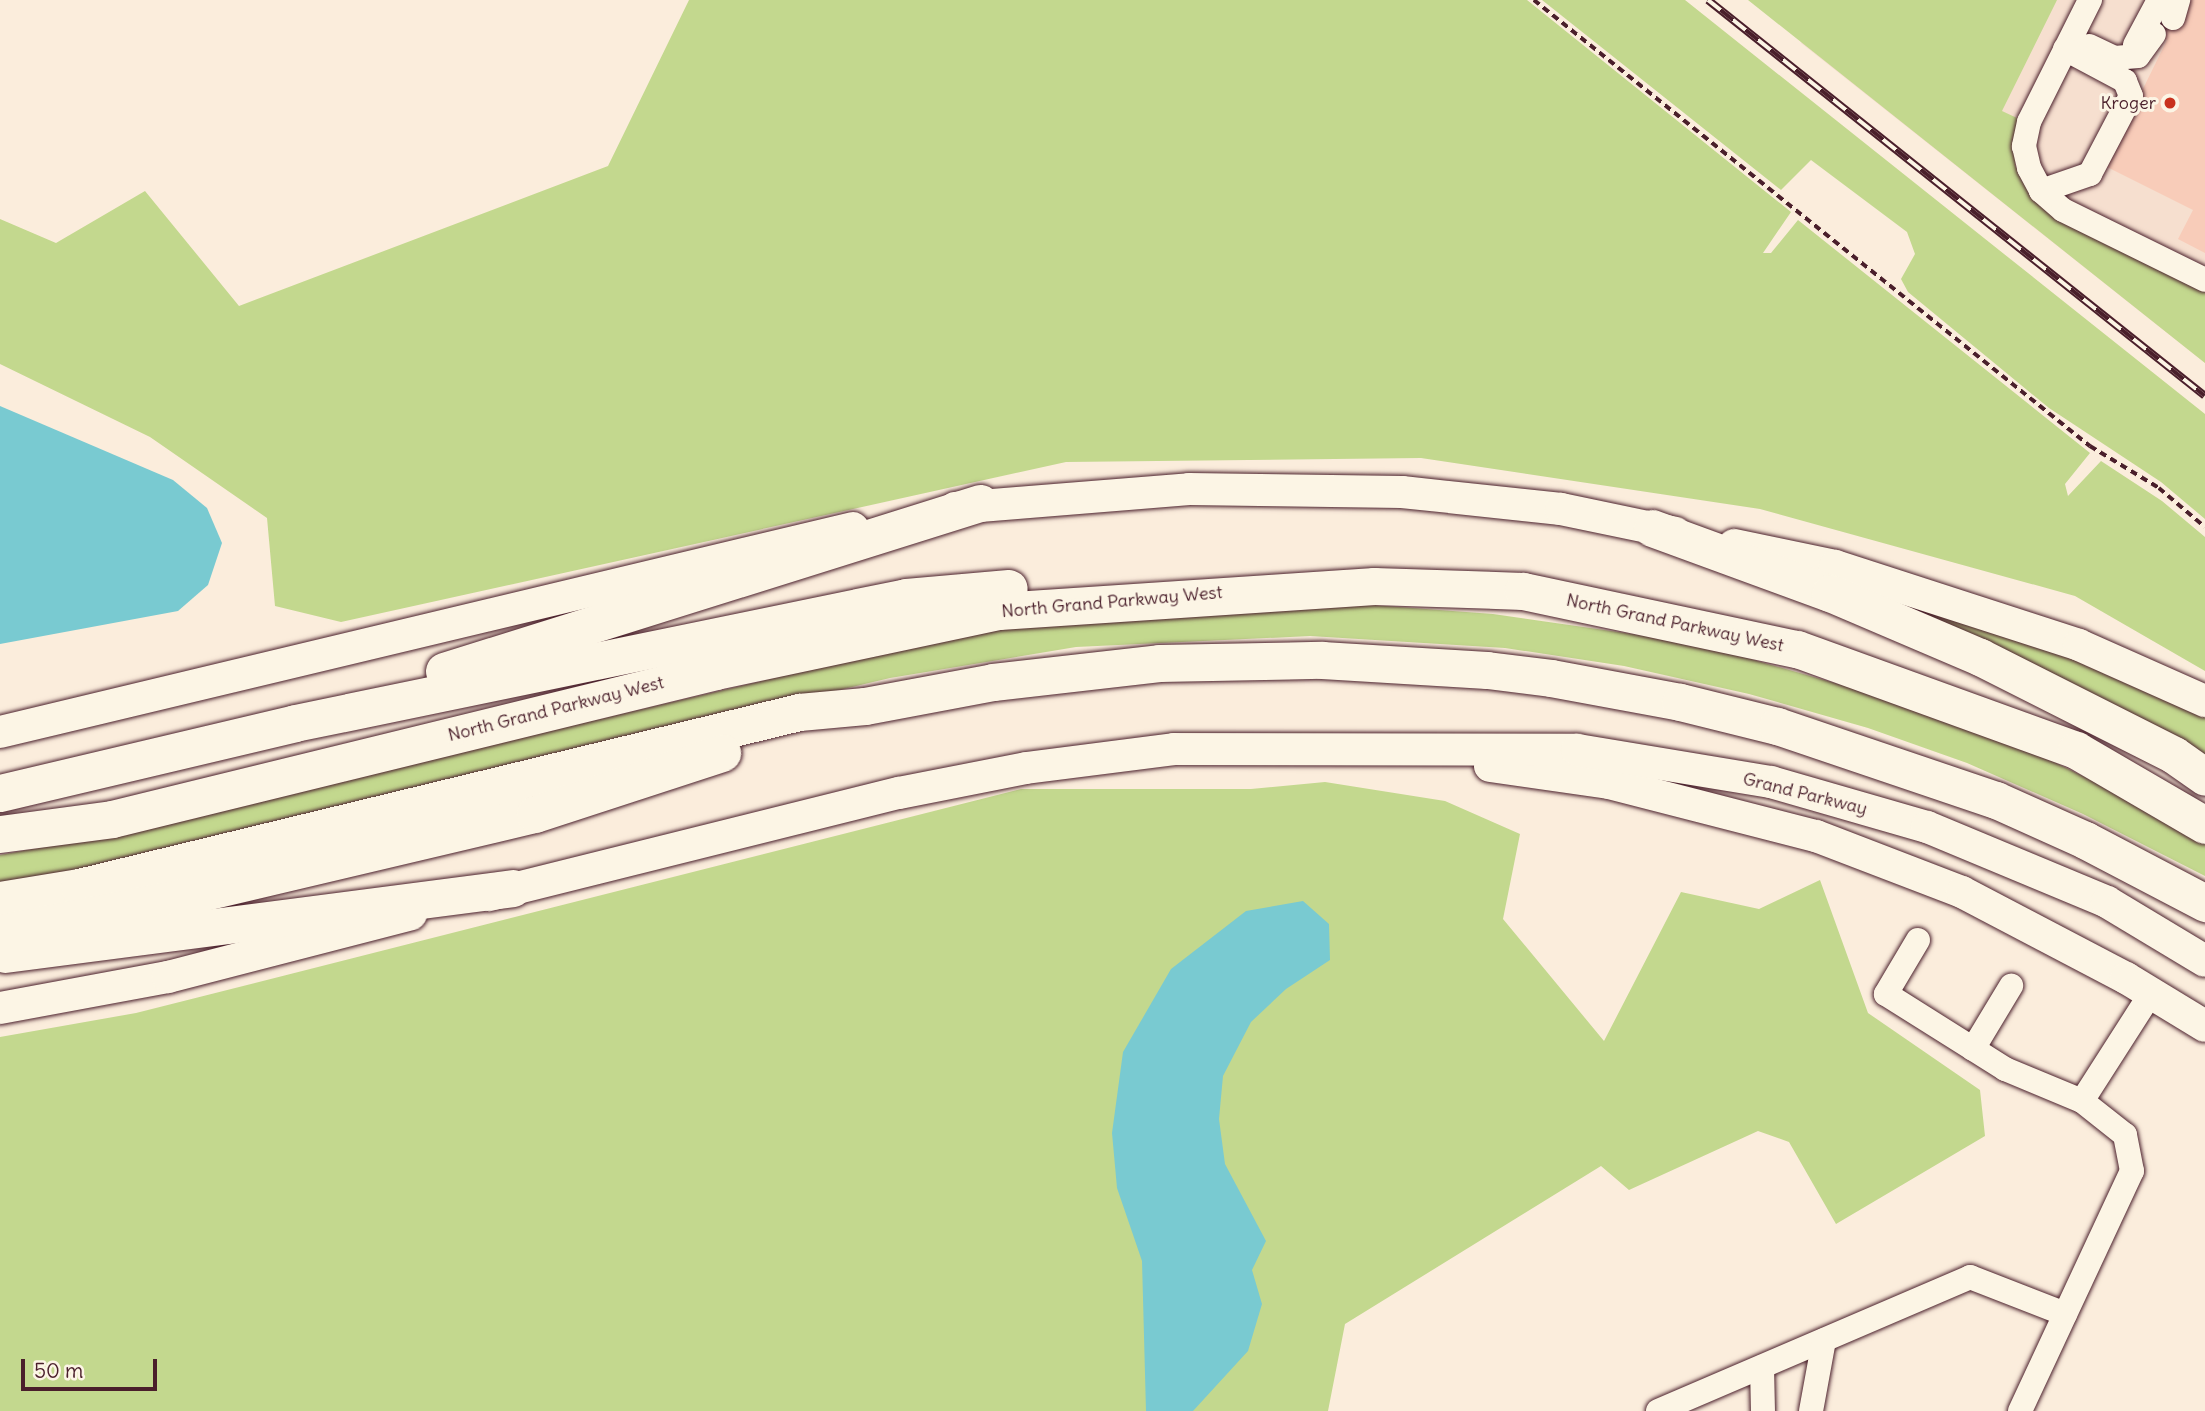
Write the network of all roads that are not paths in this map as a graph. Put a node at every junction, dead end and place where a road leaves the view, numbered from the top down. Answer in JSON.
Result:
{"nodes":[{"id":1,"x":2090,"y":0,"type":"edge"},
{"id":2,"x":2166,"y":15,"type":"edge"},
{"id":3,"x":2068,"y":43,"type":"junction"},
{"id":4,"x":2131,"y":58,"type":"junction"},
{"id":5,"x":2041,"y":191,"type":"junction"},
{"id":6,"x":2205,"y":280,"type":"edge"},
{"id":7,"x":980,"y":503,"type":"junction"},
{"id":8,"x":1652,"y":528,"type":"junction"},
{"id":9,"x":1256,"y":591,"type":"junction"},
{"id":10,"x":2205,"y":701,"type":"edge"},
{"id":11,"x":865,"y":706,"type":"junction"},
{"id":12,"x":295,"y":723,"type":"junction"},
{"id":13,"x":0,"y":732,"type":"edge"},
{"id":14,"x":1374,"y":749,"type":"junction"},
{"id":15,"x":2205,"y":777,"type":"edge"},
{"id":16,"x":0,"y":793,"type":"edge"},
{"id":17,"x":2205,"y":825,"type":"edge"},
{"id":18,"x":0,"y":834,"type":"edge"},
{"id":19,"x":513,"y":888,"type":"junction"},
{"id":20,"x":0,"y":900,"type":"edge"},
{"id":21,"x":2205,"y":904,"type":"edge"},
{"id":22,"x":0,"y":933,"type":"edge"},
{"id":23,"x":1918,"y":940,"type":"dead end"},
{"id":24,"x":0,"y":954,"type":"edge"},
{"id":25,"x":2205,"y":961,"type":"edge"},
{"id":26,"x":2011,"y":986,"type":"dead end"},
{"id":27,"x":2151,"y":993,"type":"junction"},
{"id":28,"x":0,"y":1008,"type":"edge"},
{"id":29,"x":2205,"y":1026,"type":"edge"},
{"id":30,"x":1973,"y":1049,"type":"junction"},
{"id":31,"x":2082,"y":1101,"type":"junction"},
{"id":32,"x":2066,"y":1314,"type":"junction"},
{"id":33,"x":1824,"y":1340,"type":"junction"},
{"id":34,"x":1762,"y":1367,"type":"junction"},
{"id":35,"x":1669,"y":1409,"type":"edge"},
{"id":36,"x":1762,"y":1411,"type":"edge"},
{"id":37,"x":1811,"y":1411,"type":"edge"},
{"id":38,"x":2020,"y":1411,"type":"edge"}],
"edges":[{"from":1,"to":3,"type":"lane"},
{"from":2,"to":4,"type":"lane"},
{"from":2,"to":4,"type":"lane"},
{"from":3,"to":4,"type":"lane"},
{"from":3,"to":5,"type":"lane"},
{"from":3,"to":5,"type":"lane"},
{"from":5,"to":6,"type":"lane"},
{"from":7,"to":8,"type":"main road"},
{"from":7,"to":12,"type":"highway"},
{"from":7,"to":13,"type":"main road"},
{"from":8,"to":10,"type":"main road"},
{"from":8,"to":15,"type":"highway"},
{"from":9,"to":12,"type":"highway"},
{"from":9,"to":17,"type":"highway","name":"North Grand Parkway West"},
{"from":9,"to":18,"type":"highway","name":"North Grand Parkway West"},
{"from":11,"to":20,"type":"highway"},
{"from":11,"to":21,"type":"highway"},
{"from":11,"to":22,"type":"highway"},
{"from":12,"to":16,"type":"highway"},
{"from":14,"to":19,"type":"main road"},
{"from":14,"to":25,"type":"main road","name":"Grand Parkway"},
{"from":14,"to":27,"type":"main road"},
{"from":19,"to":24,"type":"highway"},
{"from":19,"to":28,"type":"main road"},
{"from":23,"to":30,"type":"lane"},
{"from":26,"to":30,"type":"lane"},
{"from":27,"to":29,"type":"main road"},
{"from":27,"to":31,"type":"lane"},
{"from":30,"to":31,"type":"lane"},
{"from":31,"to":32,"type":"lane"},
{"from":32,"to":33,"type":"lane"},
{"from":32,"to":38,"type":"lane"},
{"from":33,"to":34,"type":"lane"},
{"from":33,"to":37,"type":"lane"},
{"from":34,"to":35,"type":"lane"},
{"from":34,"to":36,"type":"lane"}]}
